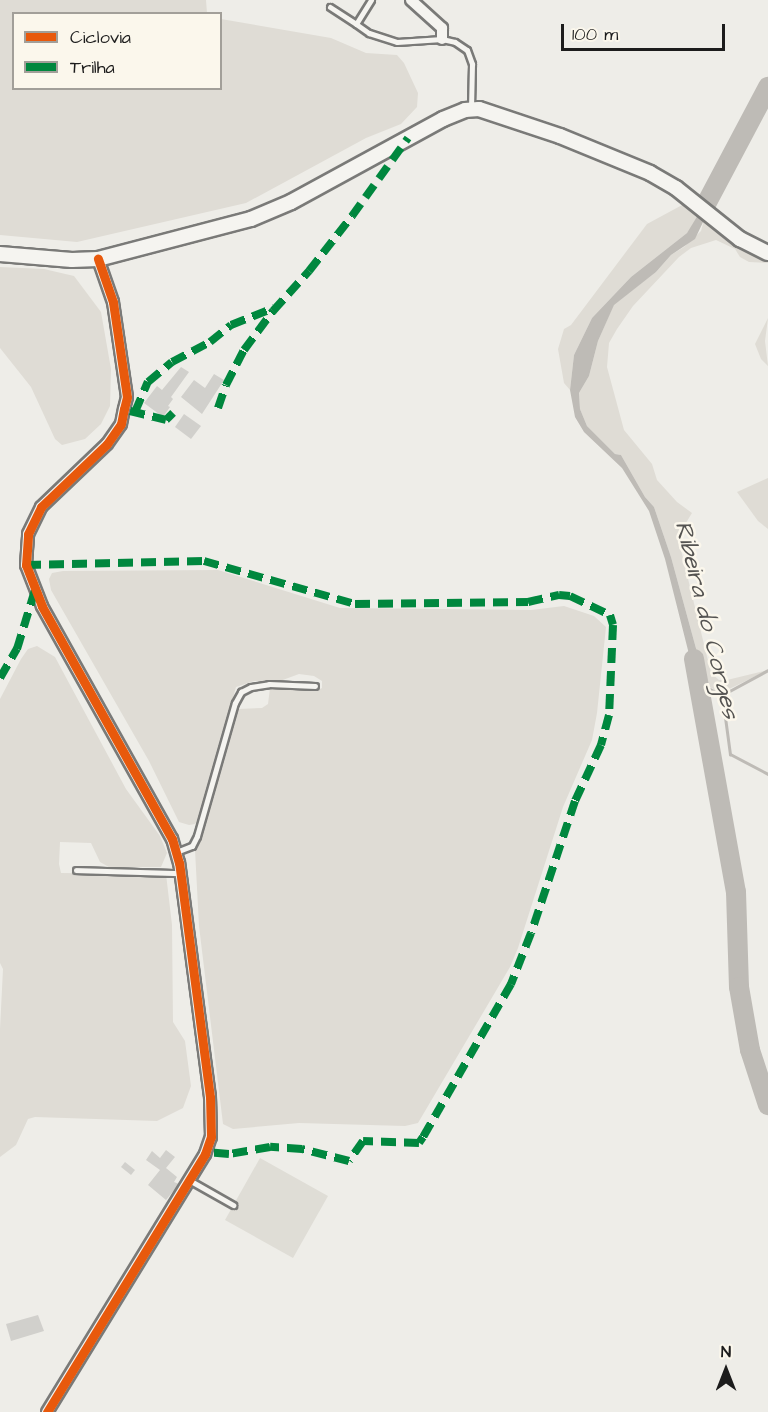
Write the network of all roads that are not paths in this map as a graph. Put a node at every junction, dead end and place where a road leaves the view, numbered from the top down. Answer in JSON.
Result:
{"nodes":[{"id":1,"x":371,"y":0,"type":"edge"},
{"id":2,"x":411,"y":0,"type":"edge"},
{"id":3,"x":330,"y":7,"type":"dead end"},
{"id":4,"x":356,"y":24,"type":"junction"},
{"id":5,"x":442,"y":39,"type":"junction"},
{"id":6,"x":471,"y":110,"type":"junction"},
{"id":7,"x":768,"y":253,"type":"edge"},
{"id":8,"x":0,"y":254,"type":"edge"},
{"id":9,"x":98,"y":259,"type":"junction"},
{"id":10,"x":315,"y":686,"type":"dead end"},
{"id":11,"x":176,"y":852,"type":"junction"},
{"id":12,"x":76,"y":870,"type":"dead end"},
{"id":13,"x":181,"y":873,"type":"junction"},
{"id":14,"x":189,"y":1180,"type":"junction"},
{"id":15,"x":233,"y":1205,"type":"dead end"},
{"id":16,"x":47,"y":1412,"type":"edge"}],
"edges":[{"from":1,"to":4,"type":"lane"},
{"from":2,"to":5,"type":"street"},
{"from":3,"to":4,"type":"lane"},
{"from":4,"to":5,"type":"lane"},
{"from":5,"to":6,"type":"lane"},
{"from":6,"to":7,"type":"main road"},
{"from":6,"to":9,"type":"main road"},
{"from":8,"to":9,"type":"main road"},
{"from":9,"to":11,"type":"street"},
{"from":10,"to":11,"type":"lane"},
{"from":11,"to":13,"type":"street"},
{"from":12,"to":13,"type":"lane"},
{"from":13,"to":14,"type":"street"},
{"from":14,"to":15,"type":"lane"},
{"from":14,"to":16,"type":"street"}]}
